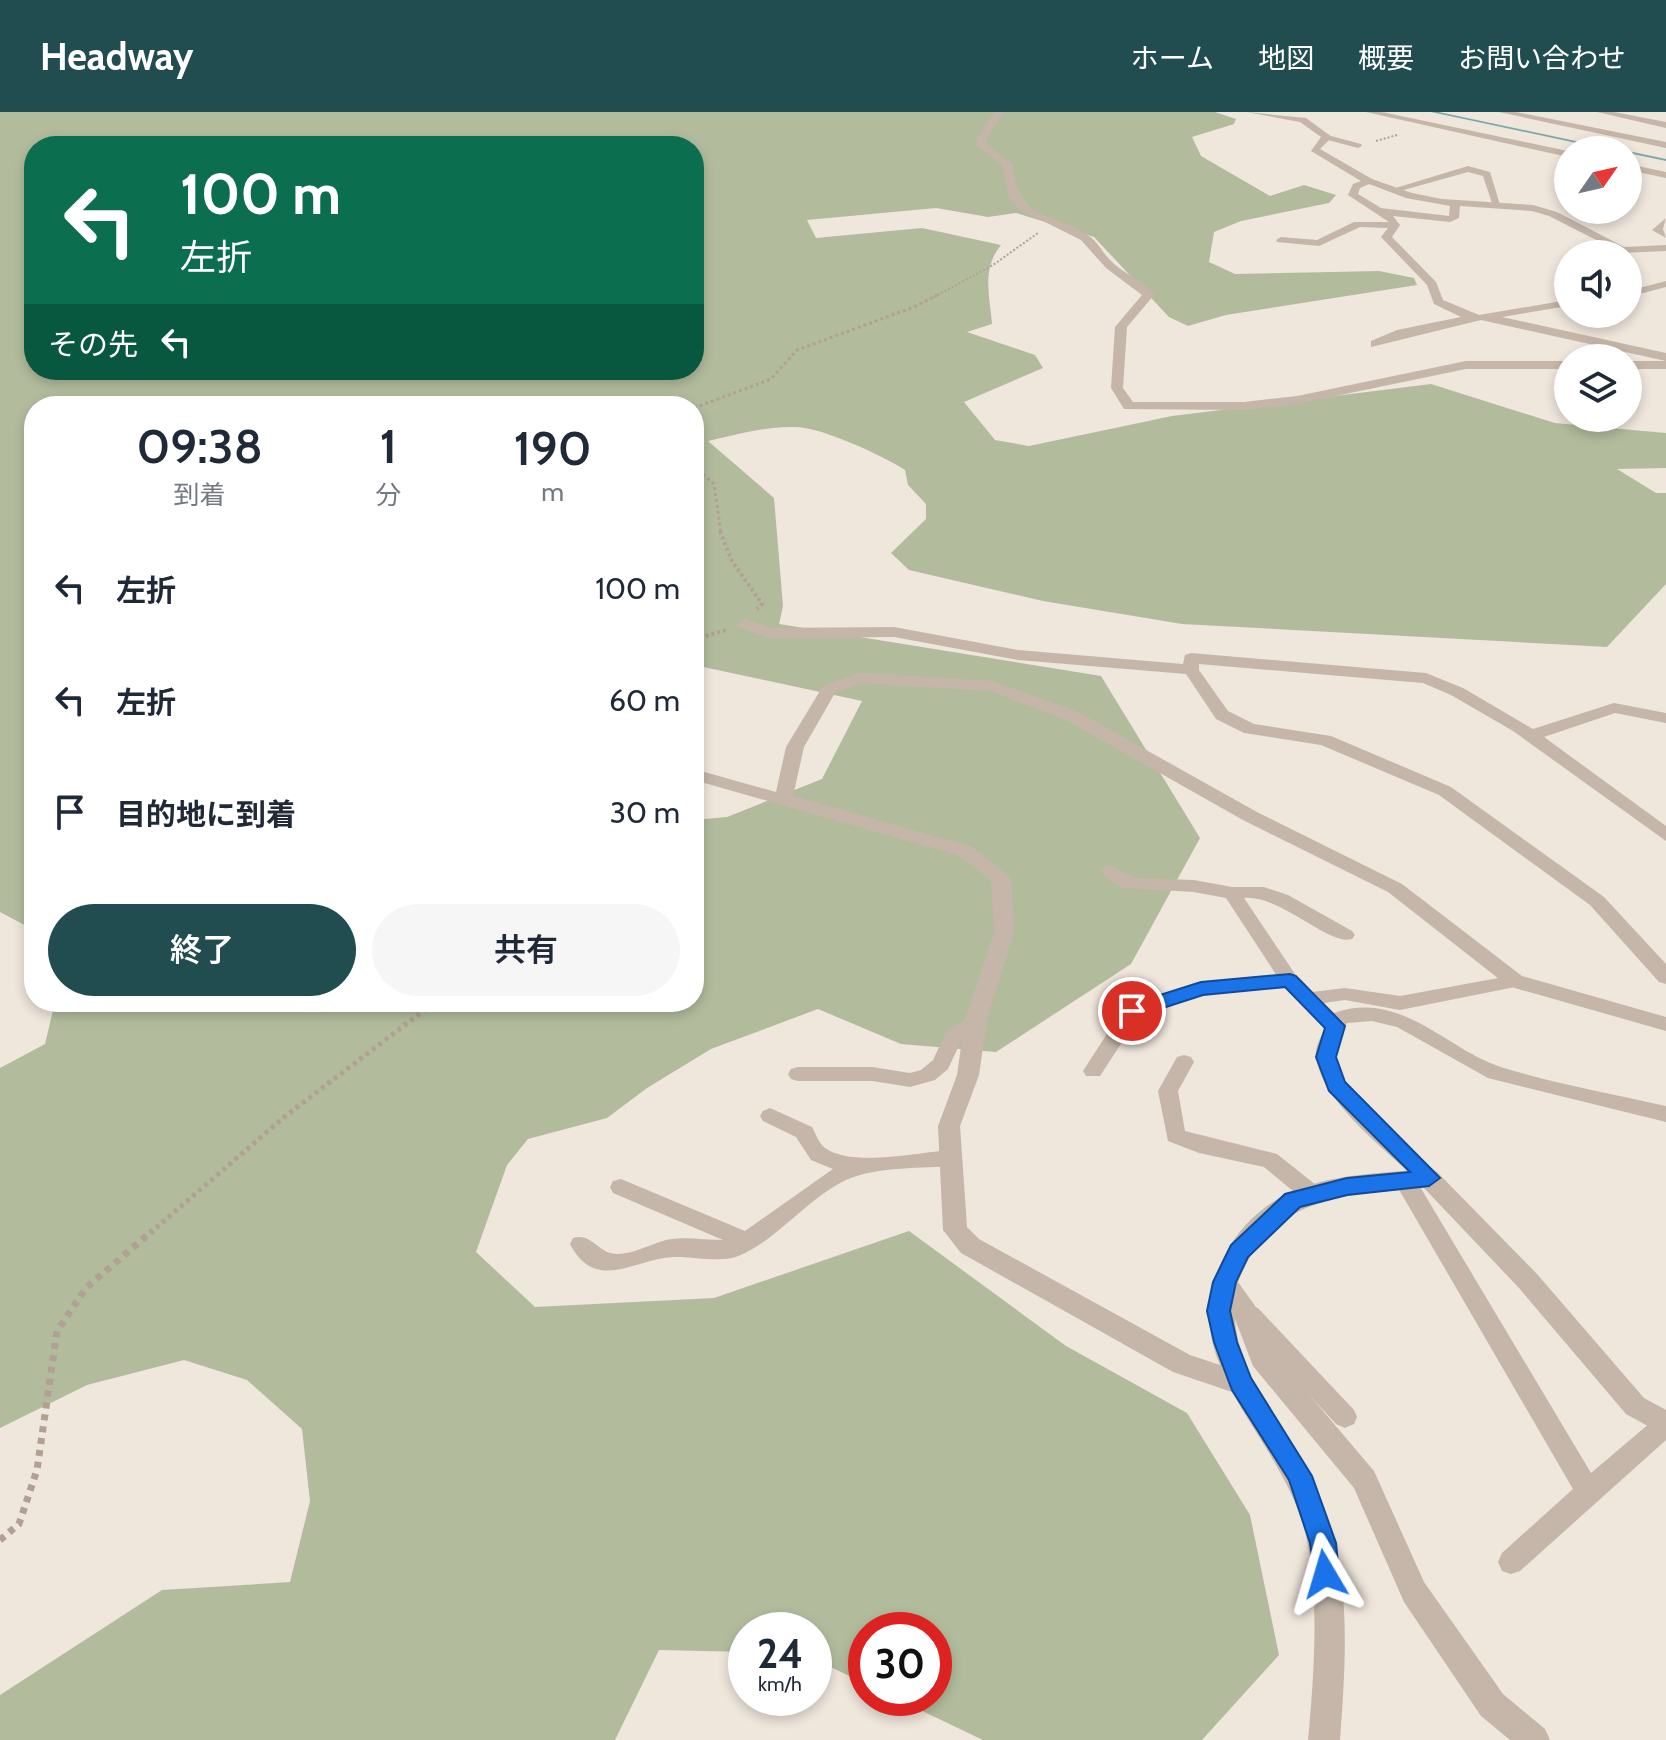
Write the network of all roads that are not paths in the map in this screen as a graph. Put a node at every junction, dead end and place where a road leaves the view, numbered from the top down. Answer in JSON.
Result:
{"nodes":[{"id":1,"x":999,"y":112,"type":"edge"},
{"id":2,"x":1250,"y":112,"type":"edge"},
{"id":3,"x":1370,"y":112,"type":"edge"},
{"id":4,"x":1503,"y":112,"type":"edge"},
{"id":5,"x":1601,"y":112,"type":"edge"},
{"id":6,"x":1648,"y":112,"type":"edge"},
{"id":7,"x":1437,"y":118,"type":"dead end"},
{"id":8,"x":1423,"y":123,"type":"junction"},
{"id":9,"x":1666,"y":124,"type":"edge"},
{"id":10,"x":1327,"y":137,"type":"junction"},
{"id":11,"x":1666,"y":145,"type":"edge"},
{"id":12,"x":1358,"y":146,"type":"dead end"},
{"id":13,"x":1554,"y":151,"type":"edge"},
{"id":14,"x":1666,"y":166,"type":"edge"},
{"id":15,"x":1661,"y":174,"type":"edge"},
{"id":16,"x":1369,"y":181,"type":"junction"},
{"id":17,"x":1393,"y":190,"type":"junction"},
{"id":18,"x":1455,"y":203,"type":"junction"},
{"id":19,"x":1498,"y":206,"type":"junction"},
{"id":20,"x":1378,"y":211,"type":"junction"},
{"id":21,"x":1666,"y":221,"type":"edge"},
{"id":22,"x":1395,"y":225,"type":"junction"},
{"id":23,"x":1666,"y":235,"type":"edge"},
{"id":24,"x":1281,"y":240,"type":"dead end"},
{"id":25,"x":1666,"y":248,"type":"edge"},
{"id":26,"x":1666,"y":284,"type":"edge"},
{"id":27,"x":1648,"y":289,"type":"junction"},
{"id":28,"x":1642,"y":290,"type":"edge"},
{"id":29,"x":1666,"y":297,"type":"edge"},
{"id":30,"x":1554,"y":305,"type":"edge"},
{"id":31,"x":1478,"y":318,"type":"junction"},
{"id":32,"x":1375,"y":344,"type":"dead end"},
{"id":33,"x":1666,"y":357,"type":"edge"},
{"id":34,"x":1554,"y":365,"type":"edge"},
{"id":35,"x":1642,"y":365,"type":"edge"},
{"id":36,"x":1666,"y":365,"type":"edge"},
{"id":37,"x":745,"y":624,"type":"road end"},
{"id":38,"x":1191,"y":670,"type":"junction"},
{"id":39,"x":1666,"y":718,"type":"edge"},
{"id":40,"x":1529,"y":736,"type":"junction"},
{"id":41,"x":704,"y":777,"type":"edge"},
{"id":42,"x":784,"y":797,"type":"junction"},
{"id":43,"x":1666,"y":835,"type":"edge"},
{"id":44,"x":1108,"y":870,"type":"dead end"},
{"id":45,"x":1232,"y":893,"type":"junction"},
{"id":46,"x":1346,"y":935,"type":"dead end"},
{"id":47,"x":1666,"y":977,"type":"edge"},
{"id":48,"x":1290,"y":981,"type":"junction"},
{"id":49,"x":1515,"y":981,"type":"junction"},
{"id":50,"x":1307,"y":999,"type":"junction"},
{"id":51,"x":976,"y":1019,"type":"junction"},
{"id":52,"x":1666,"y":1024,"type":"edge"},
{"id":53,"x":1336,"y":1026,"type":"junction"},
{"id":54,"x":1184,"y":1062,"type":"dead end"},
{"id":55,"x":1093,"y":1071,"type":"dead end"},
{"id":56,"x":798,"y":1074,"type":"dead end"},
{"id":57,"x":1666,"y":1114,"type":"edge"},
{"id":58,"x":770,"y":1116,"type":"dead end"},
{"id":59,"x":949,"y":1158,"type":"junction"},
{"id":60,"x":860,"y":1167,"type":"junction"},
{"id":61,"x":1417,"y":1179,"type":"junction"},
{"id":62,"x":621,"y":1187,"type":"dead end"},
{"id":63,"x":1313,"y":1195,"type":"junction"},
{"id":64,"x":747,"y":1241,"type":"junction"},
{"id":65,"x":581,"y":1244,"type":"dead end"},
{"id":66,"x":1224,"y":1282,"type":"junction"},
{"id":67,"x":1245,"y":1310,"type":"junction"},
{"id":68,"x":1241,"y":1383,"type":"junction"},
{"id":69,"x":1345,"y":1417,"type":"dead end"},
{"id":70,"x":1666,"y":1424,"type":"edge"},
{"id":71,"x":1588,"y":1491,"type":"junction"},
{"id":72,"x":1511,"y":1562,"type":"dead end"},
{"id":73,"x":1324,"y":1740,"type":"edge"},
{"id":74,"x":1534,"y":1740,"type":"edge"}],
"edges":[{"from":1,"to":34,"type":"street"},
{"from":2,"to":10,"type":"street"},
{"from":3,"to":8,"type":"street"},
{"from":4,"to":11,"type":"street"},
{"from":5,"to":9,"type":"street"},
{"from":6,"to":9,"type":"street"},
{"from":7,"to":8,"type":"street"},
{"from":8,"to":13,"type":"street"},
{"from":10,"to":12,"type":"lane"},
{"from":10,"to":16,"type":"street"},
{"from":14,"to":15,"type":"street"},
{"from":16,"to":17,"type":"street"},
{"from":16,"to":20,"type":"street"},
{"from":17,"to":18,"type":"street"},
{"from":17,"to":19,"type":"lane"},
{"from":18,"to":19,"type":"street"},
{"from":18,"to":20,"type":"street"},
{"from":19,"to":25,"type":"street"},
{"from":20,"to":22,"type":"street"},
{"from":21,"to":23,"type":"street"},
{"from":22,"to":24,"type":"street"},
{"from":22,"to":31,"type":"street"},
{"from":26,"to":27,"type":"street"},
{"from":27,"to":28,"type":"street"},
{"from":27,"to":29,"type":"street"},
{"from":30,"to":31,"type":"street"},
{"from":31,"to":32,"type":"street"},
{"from":31,"to":33,"type":"street"},
{"from":35,"to":36,"type":"street"},
{"from":37,"to":38,"type":"street"},
{"from":38,"to":40,"type":"street"},
{"from":38,"to":47,"type":"street"},
{"from":39,"to":40,"type":"street"},
{"from":40,"to":43,"type":"street"},
{"from":41,"to":42,"type":"street"},
{"from":42,"to":49,"type":"street"},
{"from":42,"to":51,"type":"street"},
{"from":44,"to":45,"type":"lane"},
{"from":45,"to":46,"type":"lane"},
{"from":45,"to":48,"type":"lane"},
{"from":48,"to":50,"type":"lane"},
{"from":48,"to":55,"type":"lane"},
{"from":49,"to":50,"type":"lane"},
{"from":49,"to":52,"type":"street"},
{"from":50,"to":53,"type":"lane"},
{"from":51,"to":56,"type":"lane"},
{"from":51,"to":59,"type":"street"},
{"from":53,"to":57,"type":"lane"},
{"from":53,"to":61,"type":"lane"},
{"from":54,"to":63,"type":"lane"},
{"from":58,"to":60,"type":"lane"},
{"from":59,"to":60,"type":"lane"},
{"from":59,"to":68,"type":"street"},
{"from":60,"to":64,"type":"lane"},
{"from":61,"to":63,"type":"street"},
{"from":61,"to":70,"type":"street"},
{"from":61,"to":71,"type":"lane"},
{"from":62,"to":64,"type":"lane"},
{"from":63,"to":66,"type":"street"},
{"from":64,"to":65,"type":"lane"},
{"from":66,"to":67,"type":"street"},
{"from":66,"to":68,"type":"street"},
{"from":67,"to":69,"type":"lane"},
{"from":67,"to":74,"type":"street"},
{"from":68,"to":73,"type":"street"},
{"from":70,"to":71,"type":"lane"},
{"from":71,"to":72,"type":"lane"}]}
